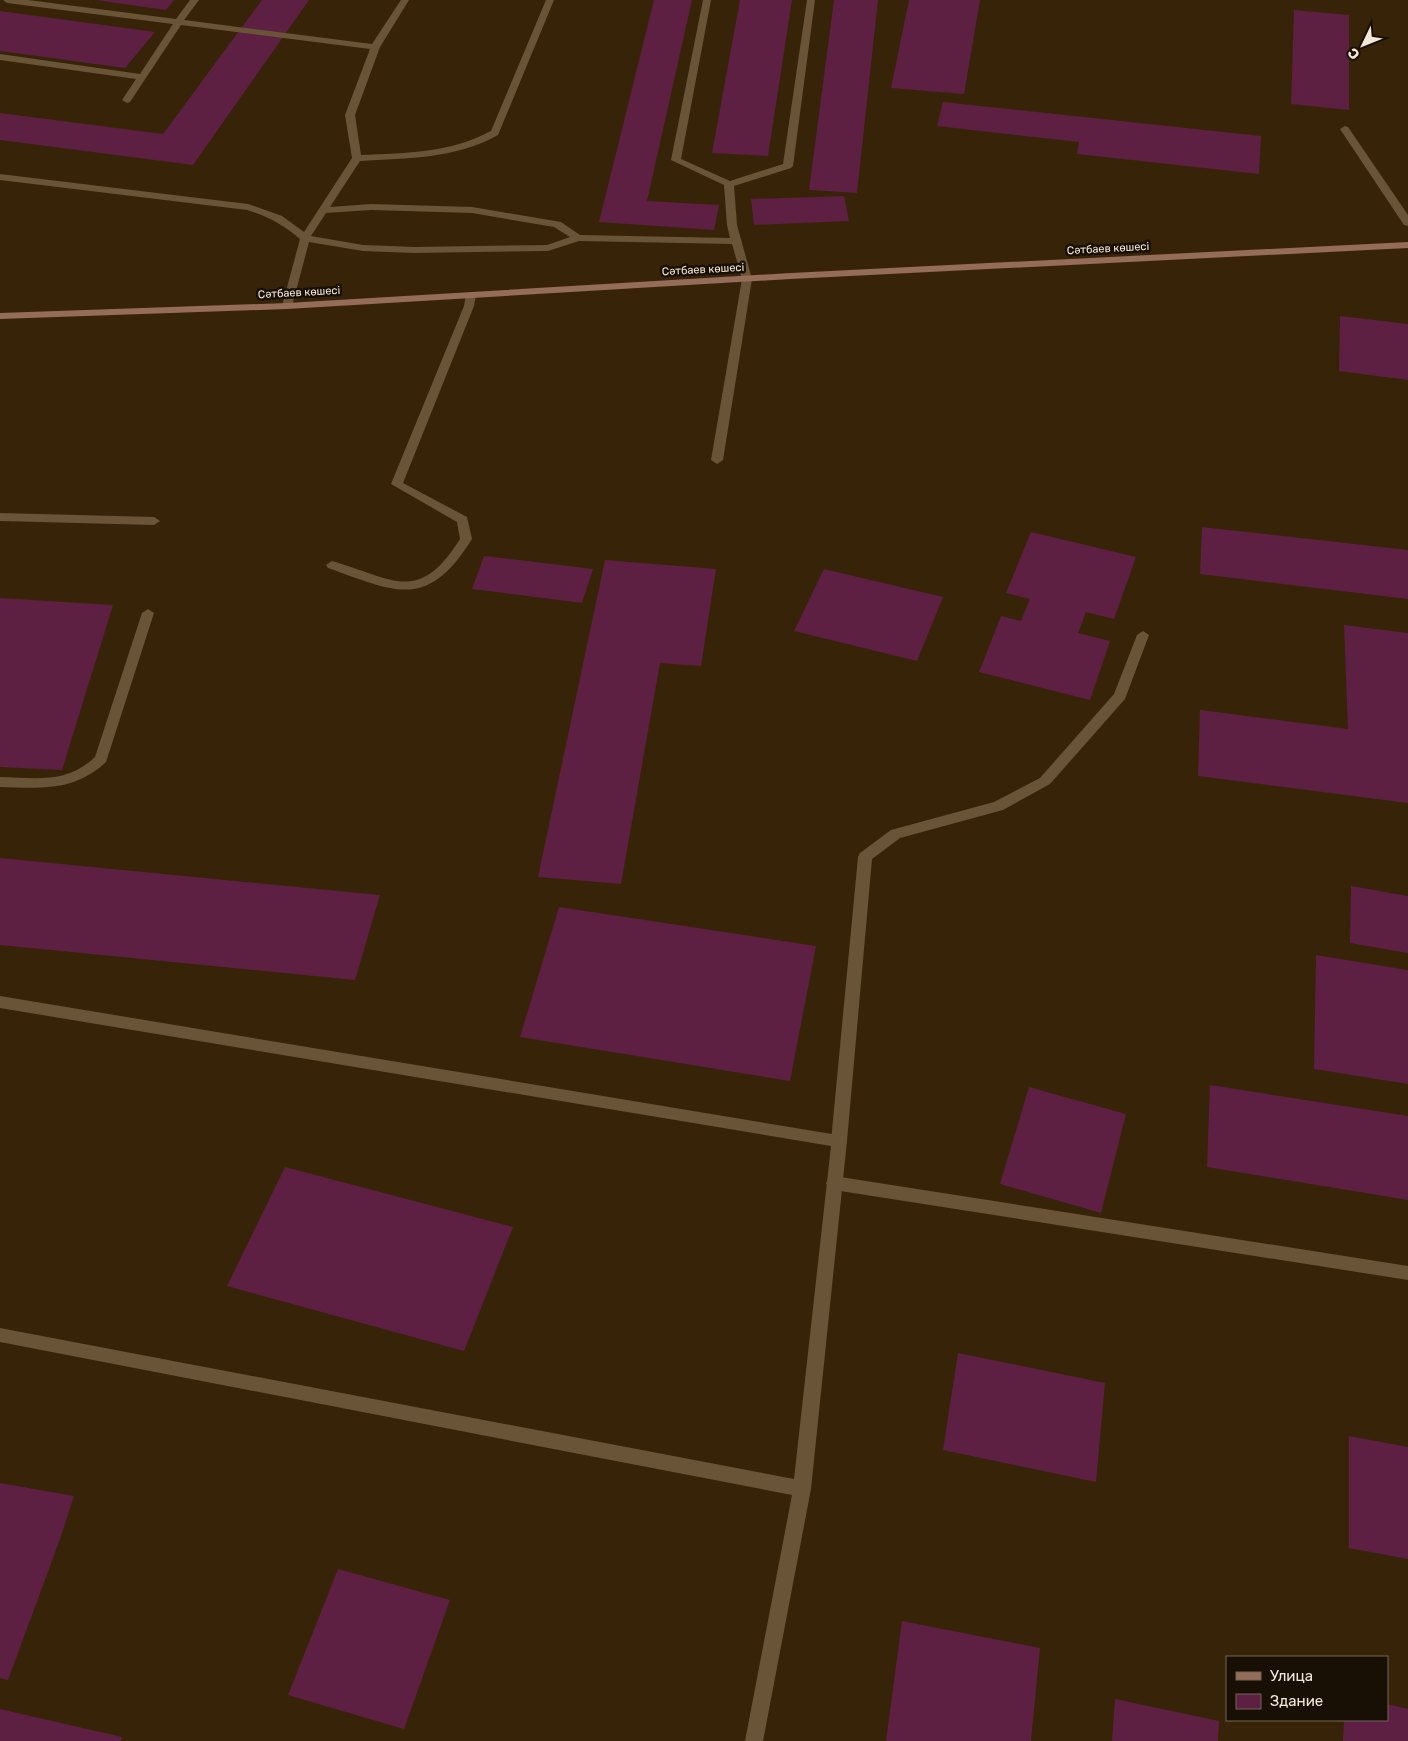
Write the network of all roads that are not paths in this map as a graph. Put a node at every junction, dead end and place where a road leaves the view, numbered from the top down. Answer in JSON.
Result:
{"nodes":[{"id":1,"x":7,"y":0,"type":"edge"},
{"id":2,"x":195,"y":0,"type":"edge"},
{"id":3,"x":405,"y":0,"type":"edge"},
{"id":4,"x":550,"y":0,"type":"edge"},
{"id":5,"x":707,"y":0,"type":"edge"},
{"id":6,"x":811,"y":0,"type":"edge"},
{"id":7,"x":179,"y":21,"type":"junction"},
{"id":8,"x":375,"y":47,"type":"junction"},
{"id":9,"x":0,"y":57,"type":"edge"},
{"id":10,"x":142,"y":77,"type":"junction"},
{"id":11,"x":127,"y":100,"type":"dead end"},
{"id":12,"x":1345,"y":129,"type":"dead end"},
{"id":13,"x":357,"y":158,"type":"junction"},
{"id":14,"x":0,"y":177,"type":"edge"},
{"id":15,"x":729,"y":184,"type":"junction"},
{"id":16,"x":323,"y":210,"type":"junction"},
{"id":17,"x":1408,"y":223,"type":"edge"},
{"id":18,"x":305,"y":238,"type":"junction"},
{"id":19,"x":578,"y":238,"type":"junction"},
{"id":20,"x":736,"y":241,"type":"junction"},
{"id":21,"x":1408,"y":245,"type":"edge"},
{"id":22,"x":747,"y":279,"type":"junction"},
{"id":23,"x":471,"y":295,"type":"junction"},
{"id":24,"x":287,"y":306,"type":"junction"},
{"id":25,"x":0,"y":316,"type":"edge"},
{"id":26,"x":717,"y":460,"type":"dead end"},
{"id":27,"x":0,"y":517,"type":"edge"},
{"id":28,"x":154,"y":521,"type":"dead end"},
{"id":29,"x":332,"y":565,"type":"dead end"},
{"id":30,"x":148,"y":613,"type":"dead end"},
{"id":31,"x":1143,"y":635,"type":"dead end"},
{"id":32,"x":0,"y":782,"type":"edge"},
{"id":33,"x":0,"y":1002,"type":"edge"},
{"id":34,"x":838,"y":1141,"type":"junction"},
{"id":35,"x":834,"y":1183,"type":"junction"},
{"id":36,"x":1408,"y":1273,"type":"edge"},
{"id":37,"x":0,"y":1335,"type":"edge"},
{"id":38,"x":802,"y":1489,"type":"junction"},
{"id":39,"x":754,"y":1741,"type":"edge"}],
"edges":[{"from":1,"to":7,"type":"street"},
{"from":2,"to":7,"type":"street"},
{"from":3,"to":8,"type":"street"},
{"from":4,"to":13,"type":"street"},
{"from":5,"to":15,"type":"street"},
{"from":6,"to":15,"type":"street"},
{"from":7,"to":8,"type":"street"},
{"from":7,"to":10,"type":"street"},
{"from":8,"to":13,"type":"street"},
{"from":9,"to":10,"type":"street"},
{"from":10,"to":11,"type":"street"},
{"from":12,"to":17,"type":"street"},
{"from":13,"to":16,"type":"street"},
{"from":14,"to":18,"type":"street"},
{"from":15,"to":20,"type":"street"},
{"from":16,"to":18,"type":"street"},
{"from":16,"to":19,"type":"street"},
{"from":18,"to":19,"type":"street"},
{"from":18,"to":24,"type":"street"},
{"from":19,"to":20,"type":"street"},
{"from":20,"to":22,"type":"lane"},
{"from":21,"to":22,"type":"main road","name":"Сәтбаев көшесі"},
{"from":22,"to":23,"type":"main road","name":"Сәтбаев көшесі"},
{"from":22,"to":26,"type":"lane"},
{"from":23,"to":24,"type":"main road","name":"Сәтбаев көшесі"},
{"from":23,"to":29,"type":"street"},
{"from":24,"to":25,"type":"main road","name":"Сәтбаев көшесі"},
{"from":27,"to":28,"type":"lane"},
{"from":30,"to":32,"type":"street"},
{"from":31,"to":34,"type":"street"},
{"from":33,"to":34,"type":"street"},
{"from":34,"to":35,"type":"street"},
{"from":35,"to":36,"type":"street"},
{"from":35,"to":38,"type":"street"},
{"from":37,"to":38,"type":"street"},
{"from":38,"to":39,"type":"street"}]}
